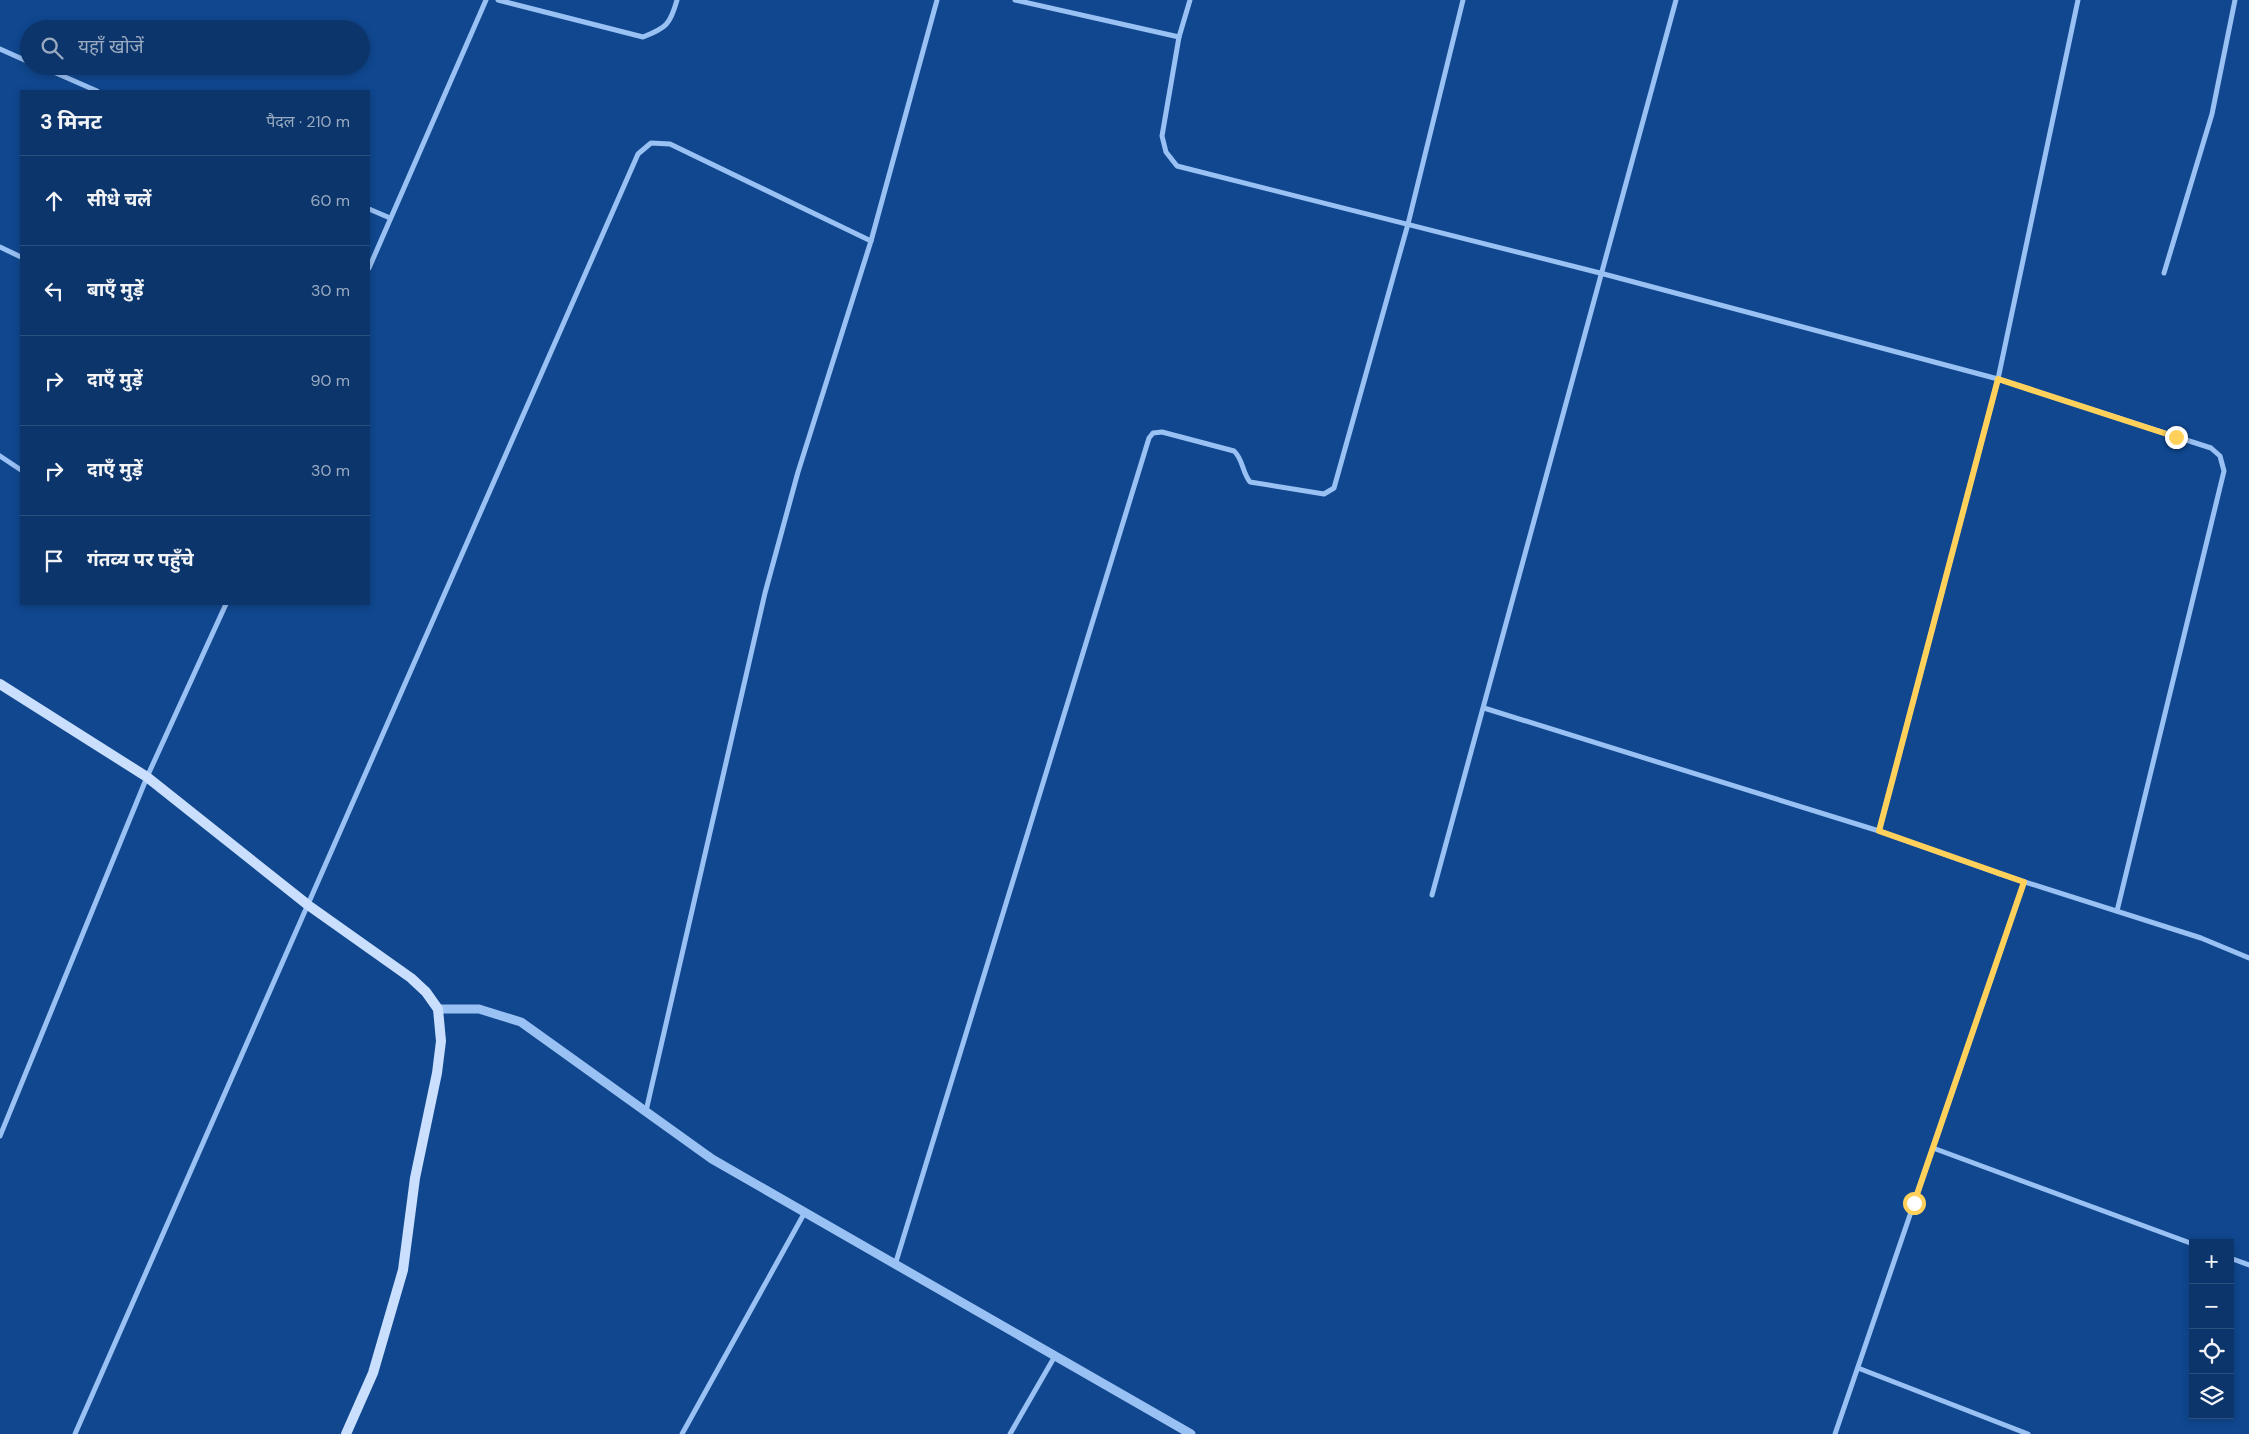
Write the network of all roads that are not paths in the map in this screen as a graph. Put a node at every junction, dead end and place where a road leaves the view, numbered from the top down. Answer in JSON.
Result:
{"nodes":[{"id":1,"x":486,"y":0,"type":"edge"},
{"id":2,"x":498,"y":0,"type":"edge"},
{"id":3,"x":677,"y":0,"type":"edge"},
{"id":4,"x":937,"y":0,"type":"edge"},
{"id":5,"x":1015,"y":0,"type":"edge"},
{"id":6,"x":1190,"y":0,"type":"edge"},
{"id":7,"x":1463,"y":0,"type":"edge"},
{"id":8,"x":1676,"y":0,"type":"edge"},
{"id":9,"x":2078,"y":0,"type":"edge"},
{"id":10,"x":2235,"y":0,"type":"edge"},
{"id":11,"x":1179,"y":37,"type":"junction"},
{"id":12,"x":0,"y":49,"type":"edge"},
{"id":13,"x":20,"y":58,"type":"edge"},
{"id":14,"x":61,"y":75,"type":"edge"},
{"id":15,"x":95,"y":90,"type":"edge"},
{"id":16,"x":370,"y":209,"type":"edge"},
{"id":17,"x":390,"y":218,"type":"junction"},
{"id":18,"x":1408,"y":224,"type":"junction"},
{"id":19,"x":871,"y":241,"type":"junction"},
{"id":20,"x":0,"y":247,"type":"edge"},
{"id":21,"x":20,"y":257,"type":"edge"},
{"id":22,"x":370,"y":266,"type":"edge"},
{"id":23,"x":1600,"y":273,"type":"junction"},
{"id":24,"x":2164,"y":273,"type":"dead end"},
{"id":25,"x":1998,"y":379,"type":"junction"},
{"id":26,"x":0,"y":456,"type":"edge"},
{"id":27,"x":20,"y":469,"type":"edge"},
{"id":28,"x":226,"y":605,"type":"edge"},
{"id":29,"x":0,"y":684,"type":"edge"},
{"id":30,"x":1484,"y":708,"type":"junction"},
{"id":31,"x":146,"y":777,"type":"junction"},
{"id":32,"x":1879,"y":831,"type":"junction"},
{"id":33,"x":2024,"y":882,"type":"junction"},
{"id":34,"x":1432,"y":894,"type":"dead end"},
{"id":35,"x":308,"y":905,"type":"junction"},
{"id":36,"x":2117,"y":911,"type":"junction"},
{"id":37,"x":2249,"y":958,"type":"edge"},
{"id":38,"x":438,"y":1009,"type":"junction"},
{"id":39,"x":646,"y":1111,"type":"junction"},
{"id":40,"x":0,"y":1136,"type":"edge"},
{"id":41,"x":1933,"y":1148,"type":"junction"},
{"id":42,"x":805,"y":1212,"type":"junction"},
{"id":43,"x":2189,"y":1243,"type":"edge"},
{"id":44,"x":2234,"y":1259,"type":"edge"},
{"id":45,"x":895,"y":1265,"type":"junction"},
{"id":46,"x":2249,"y":1265,"type":"edge"},
{"id":47,"x":1055,"y":1356,"type":"junction"},
{"id":48,"x":1858,"y":1368,"type":"junction"},
{"id":49,"x":75,"y":1434,"type":"edge"},
{"id":50,"x":346,"y":1434,"type":"edge"},
{"id":51,"x":682,"y":1434,"type":"edge"},
{"id":52,"x":1010,"y":1434,"type":"edge"},
{"id":53,"x":1191,"y":1434,"type":"edge"},
{"id":54,"x":1835,"y":1434,"type":"edge"},
{"id":55,"x":2028,"y":1434,"type":"edge"}],
"edges":[{"from":1,"to":17,"type":"street"},
{"from":2,"to":3,"type":"street"},
{"from":4,"to":19,"type":"street"},
{"from":5,"to":11,"type":"street"},
{"from":6,"to":11,"type":"street"},
{"from":7,"to":18,"type":"street"},
{"from":8,"to":23,"type":"street"},
{"from":9,"to":25,"type":"street"},
{"from":10,"to":24,"type":"street"},
{"from":11,"to":18,"type":"street"},
{"from":12,"to":13,"type":"street"},
{"from":14,"to":15,"type":"street"},
{"from":16,"to":17,"type":"street"},
{"from":17,"to":22,"type":"street"},
{"from":18,"to":23,"type":"street"},
{"from":18,"to":45,"type":"street"},
{"from":19,"to":35,"type":"street"},
{"from":19,"to":39,"type":"street"},
{"from":20,"to":21,"type":"street"},
{"from":23,"to":25,"type":"street"},
{"from":23,"to":30,"type":"street"},
{"from":25,"to":32,"type":"street"},
{"from":25,"to":36,"type":"street"},
{"from":26,"to":27,"type":"street"},
{"from":28,"to":31,"type":"street"},
{"from":29,"to":31,"type":"main road"},
{"from":30,"to":32,"type":"street"},
{"from":30,"to":34,"type":"street"},
{"from":31,"to":35,"type":"main road"},
{"from":31,"to":40,"type":"street"},
{"from":32,"to":33,"type":"street"},
{"from":33,"to":36,"type":"street"},
{"from":33,"to":41,"type":"street"},
{"from":35,"to":38,"type":"main road"},
{"from":35,"to":49,"type":"street"},
{"from":36,"to":37,"type":"street"},
{"from":38,"to":39,"type":"street"},
{"from":38,"to":50,"type":"main road"},
{"from":39,"to":42,"type":"street"},
{"from":41,"to":43,"type":"street"},
{"from":41,"to":48,"type":"street"},
{"from":42,"to":45,"type":"street"},
{"from":42,"to":51,"type":"street"},
{"from":44,"to":46,"type":"street"},
{"from":45,"to":47,"type":"street"},
{"from":47,"to":52,"type":"street"},
{"from":47,"to":53,"type":"street"},
{"from":48,"to":54,"type":"street"},
{"from":48,"to":55,"type":"street"}]}
